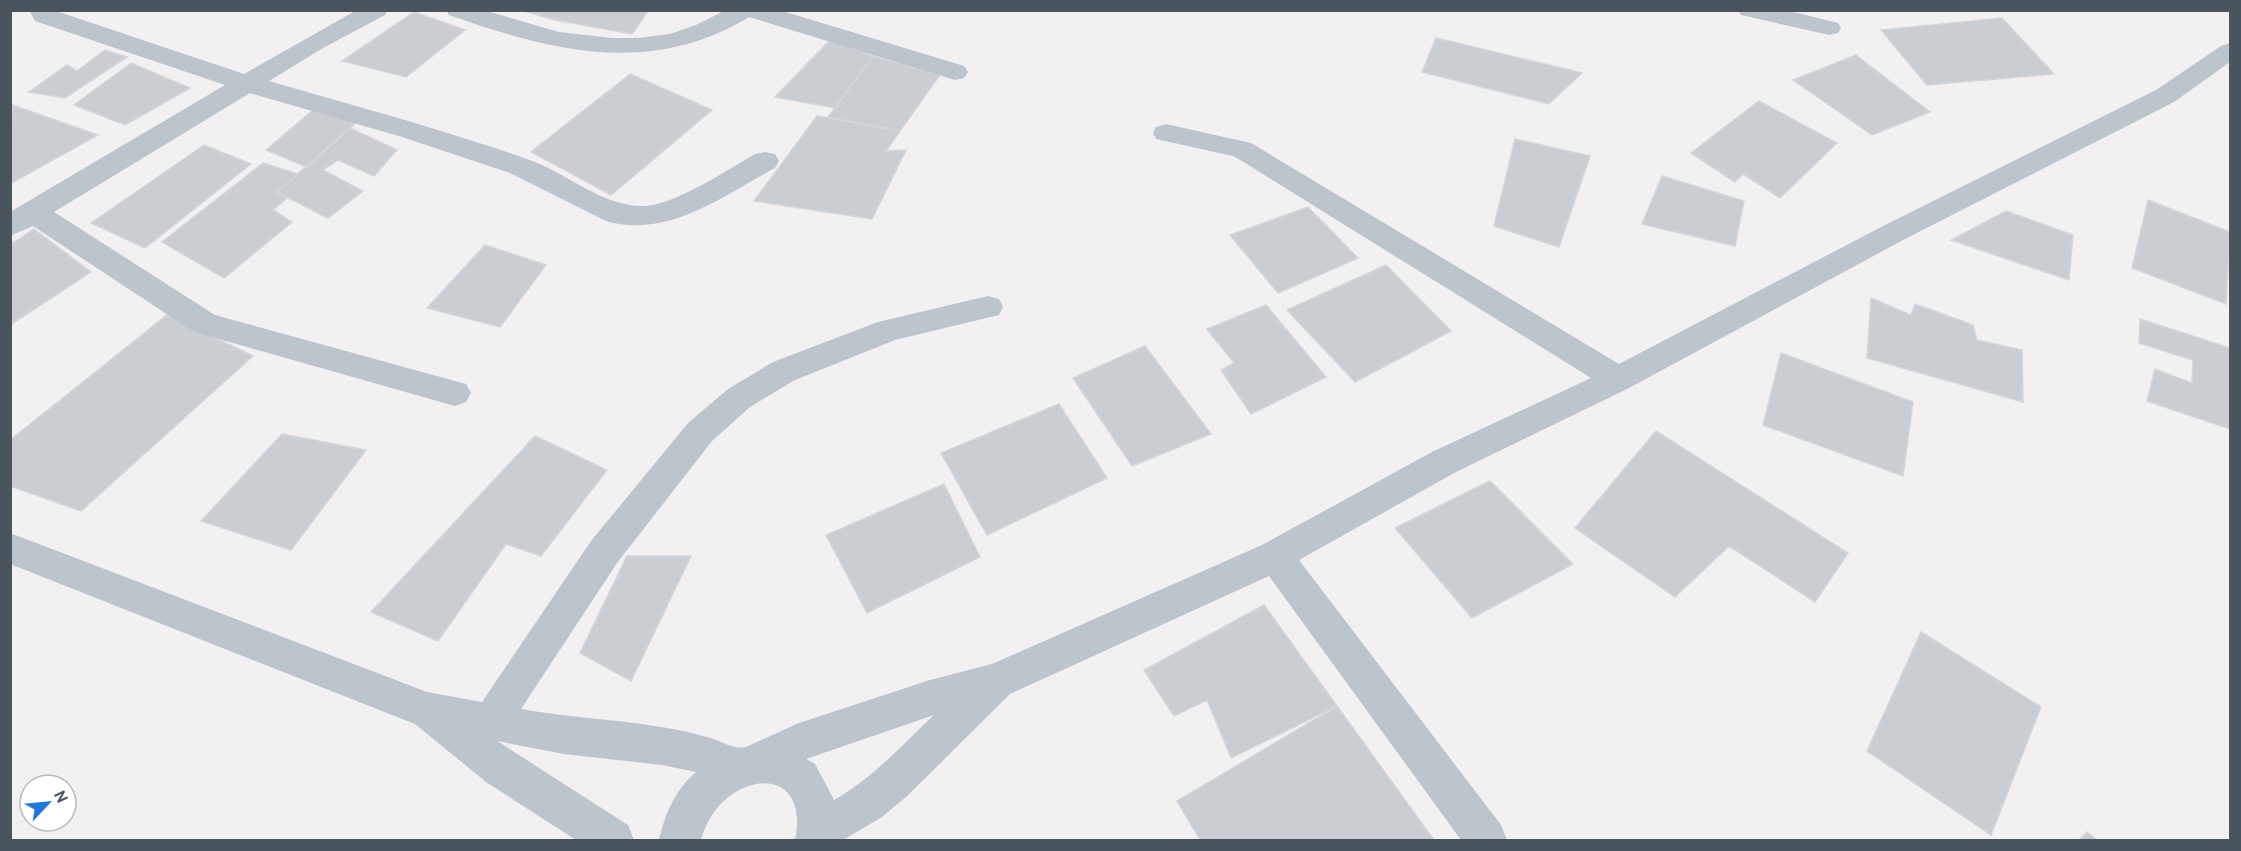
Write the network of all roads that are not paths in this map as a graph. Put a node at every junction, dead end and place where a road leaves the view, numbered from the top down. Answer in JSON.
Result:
{"nodes":[{"id":1,"x":41,"y":10,"type":"edge"},
{"id":2,"x":376,"y":10,"type":"edge"},
{"id":3,"x":458,"y":10,"type":"edge"},
{"id":4,"x":744,"y":10,"type":"edge"},
{"id":5,"x":752,"y":10,"type":"edge"},
{"id":6,"x":1750,"y":10,"type":"edge"},
{"id":7,"x":1829,"y":28,"type":"dead end"},
{"id":8,"x":2230,"y":51,"type":"edge"},
{"id":9,"x":955,"y":72,"type":"dead end"},
{"id":10,"x":249,"y":84,"type":"junction"},
{"id":11,"x":1166,"y":133,"type":"dead end"},
{"id":12,"x":765,"y":161,"type":"dead end"},
{"id":13,"x":22,"y":219,"type":"edge"},
{"id":14,"x":988,"y":307,"type":"dead end"},
{"id":15,"x":1618,"y":380,"type":"junction"},
{"id":16,"x":455,"y":393,"type":"dead end"},
{"id":17,"x":10,"y":548,"type":"edge"},
{"id":18,"x":1275,"y":556,"type":"junction"},
{"id":19,"x":996,"y":681,"type":"junction"},
{"id":20,"x":427,"y":710,"type":"junction"},
{"id":21,"x":491,"y":721,"type":"junction"},
{"id":22,"x":745,"y":766,"type":"junction"},
{"id":23,"x":817,"y":836,"type":"edge"},
{"id":24,"x":613,"y":840,"type":"edge"},
{"id":25,"x":680,"y":840,"type":"edge"},
{"id":26,"x":1486,"y":840,"type":"edge"}],
"edges":[{"from":1,"to":10,"type":"street"},
{"from":2,"to":10,"type":"street"},
{"from":3,"to":4,"type":"street"},
{"from":5,"to":9,"type":"street"},
{"from":6,"to":7,"type":"street"},
{"from":8,"to":15,"type":"street"},
{"from":10,"to":12,"type":"street"},
{"from":10,"to":13,"type":"street"},
{"from":11,"to":15,"type":"street"},
{"from":13,"to":16,"type":"street"},
{"from":14,"to":21,"type":"street"},
{"from":15,"to":18,"type":"street"},
{"from":17,"to":20,"type":"street"},
{"from":18,"to":19,"type":"street"},
{"from":18,"to":26,"type":"street"},
{"from":19,"to":22,"type":"street"},
{"from":19,"to":23,"type":"street"},
{"from":20,"to":21,"type":"street"},
{"from":20,"to":24,"type":"street"},
{"from":21,"to":22,"type":"street"},
{"from":22,"to":23,"type":"street"},
{"from":22,"to":25,"type":"street"}]}
